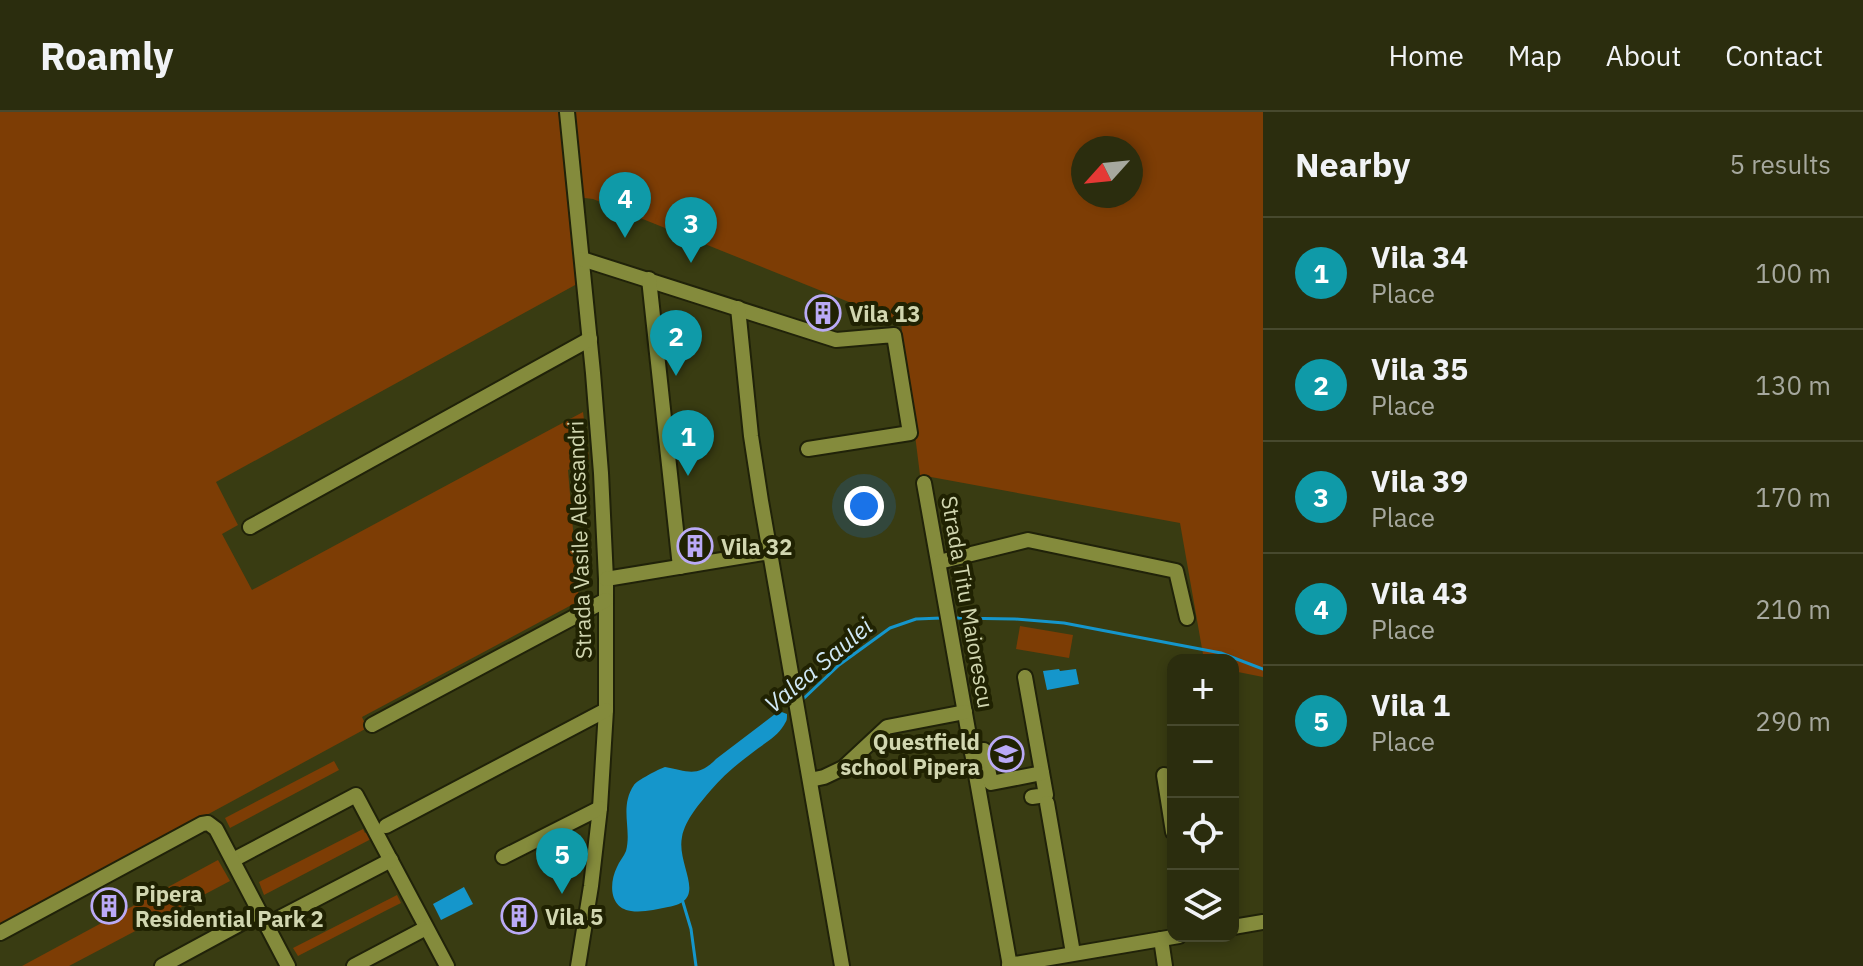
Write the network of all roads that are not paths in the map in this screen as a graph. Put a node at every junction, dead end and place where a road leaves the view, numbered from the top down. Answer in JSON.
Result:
{"nodes":[{"id":1,"x":567,"y":112,"type":"edge"},
{"id":2,"x":582,"y":259,"type":"junction"},
{"id":3,"x":649,"y":279,"type":"junction"},
{"id":4,"x":738,"y":308,"type":"junction"},
{"id":5,"x":590,"y":339,"type":"junction"},
{"id":6,"x":808,"y":449,"type":"dead end"},
{"id":7,"x":924,"y":483,"type":"dead end"},
{"id":8,"x":250,"y":527,"type":"dead end"},
{"id":9,"x":770,"y":552,"type":"junction"},
{"id":10,"x":939,"y":562,"type":"junction"},
{"id":11,"x":680,"y":567,"type":"junction"},
{"id":12,"x":606,"y":579,"type":"junction"},
{"id":13,"x":606,"y":600,"type":"junction"},
{"id":14,"x":1187,"y":618,"type":"dead end"},
{"id":15,"x":1025,"y":677,"type":"dead end"},
{"id":16,"x":606,"y":710,"type":"junction"},
{"id":17,"x":965,"y":712,"type":"junction"},
{"id":18,"x":372,"y":725,"type":"dead end"},
{"id":19,"x":972,"y":752,"type":"junction"},
{"id":20,"x":1042,"y":773,"type":"junction"},
{"id":21,"x":1164,"y":775,"type":"dead end"},
{"id":22,"x":810,"y":780,"type":"junction"},
{"id":23,"x":1032,"y":797,"type":"dead end"},
{"id":24,"x":1168,"y":798,"type":"edge"},
{"id":25,"x":1047,"y":803,"type":"dead end"},
{"id":26,"x":600,"y":808,"type":"junction"},
{"id":27,"x":386,"y":826,"type":"dead end"},
{"id":28,"x":503,"y":857,"type":"dead end"},
{"id":29,"x":233,"y":860,"type":"junction"},
{"id":30,"x":391,"y":860,"type":"junction"},
{"id":31,"x":263,"y":919,"type":"junction"},
{"id":32,"x":1263,"y":922,"type":"edge"},
{"id":33,"x":1239,"y":926,"type":"edge"},
{"id":34,"x":426,"y":928,"type":"junction"},
{"id":35,"x":0,"y":933,"type":"edge"},
{"id":36,"x":1167,"y":938,"type":"edge"},
{"id":37,"x":1161,"y":939,"type":"junction"},
{"id":38,"x":1080,"y":957,"type":"edge"},
{"id":39,"x":1009,"y":965,"type":"edge"},
{"id":40,"x":162,"y":966,"type":"edge"},
{"id":41,"x":288,"y":966,"type":"edge"},
{"id":42,"x":354,"y":966,"type":"edge"},
{"id":43,"x":447,"y":966,"type":"edge"},
{"id":44,"x":578,"y":966,"type":"edge"},
{"id":45,"x":842,"y":966,"type":"edge"},
{"id":46,"x":1165,"y":966,"type":"edge"}],
"edges":[{"from":1,"to":2,"type":"street","name":"Strada Vasile Alecsandri"},
{"from":2,"to":3,"type":"street"},
{"from":2,"to":5,"type":"street","name":"Strada Vasile Alecsandri"},
{"from":3,"to":4,"type":"street"},
{"from":3,"to":11,"type":"street"},
{"from":4,"to":6,"type":"street"},
{"from":4,"to":9,"type":"street"},
{"from":5,"to":8,"type":"street"},
{"from":5,"to":12,"type":"street","name":"Strada Vasile Alecsandri"},
{"from":7,"to":10,"type":"street","name":"Strada Titu Maiorescu"},
{"from":9,"to":11,"type":"street"},
{"from":9,"to":22,"type":"street"},
{"from":10,"to":14,"type":"street"},
{"from":10,"to":17,"type":"street","name":"Strada Titu Maiorescu"},
{"from":11,"to":12,"type":"street"},
{"from":12,"to":13,"type":"street","name":"Strada Vasile Alecsandri"},
{"from":13,"to":16,"type":"street","name":"Strada Vasile Alecsandri"},
{"from":13,"to":18,"type":"street"},
{"from":15,"to":20,"type":"street"},
{"from":16,"to":26,"type":"street","name":"Strada Vasile Alecsandri"},
{"from":16,"to":27,"type":"street"},
{"from":17,"to":19,"type":"street","name":"Strada Titu Maiorescu"},
{"from":17,"to":22,"type":"street"},
{"from":19,"to":20,"type":"street"},
{"from":19,"to":39,"type":"street","name":"Strada Titu Maiorescu"},
{"from":20,"to":23,"type":"street"},
{"from":21,"to":24,"type":"street"},
{"from":22,"to":45,"type":"street"},
{"from":25,"to":38,"type":"street"},
{"from":26,"to":28,"type":"street"},
{"from":26,"to":44,"type":"street","name":"Strada Vasile Alecsandri"},
{"from":29,"to":30,"type":"street"},
{"from":29,"to":31,"type":"street"},
{"from":29,"to":35,"type":"street"},
{"from":30,"to":31,"type":"street"},
{"from":30,"to":34,"type":"street"},
{"from":31,"to":40,"type":"street"},
{"from":31,"to":41,"type":"street"},
{"from":32,"to":33,"type":"street"},
{"from":34,"to":42,"type":"street"},
{"from":34,"to":43,"type":"street"},
{"from":36,"to":37,"type":"street"},
{"from":37,"to":38,"type":"street"},
{"from":37,"to":46,"type":"street"},
{"from":38,"to":39,"type":"street"}]}
